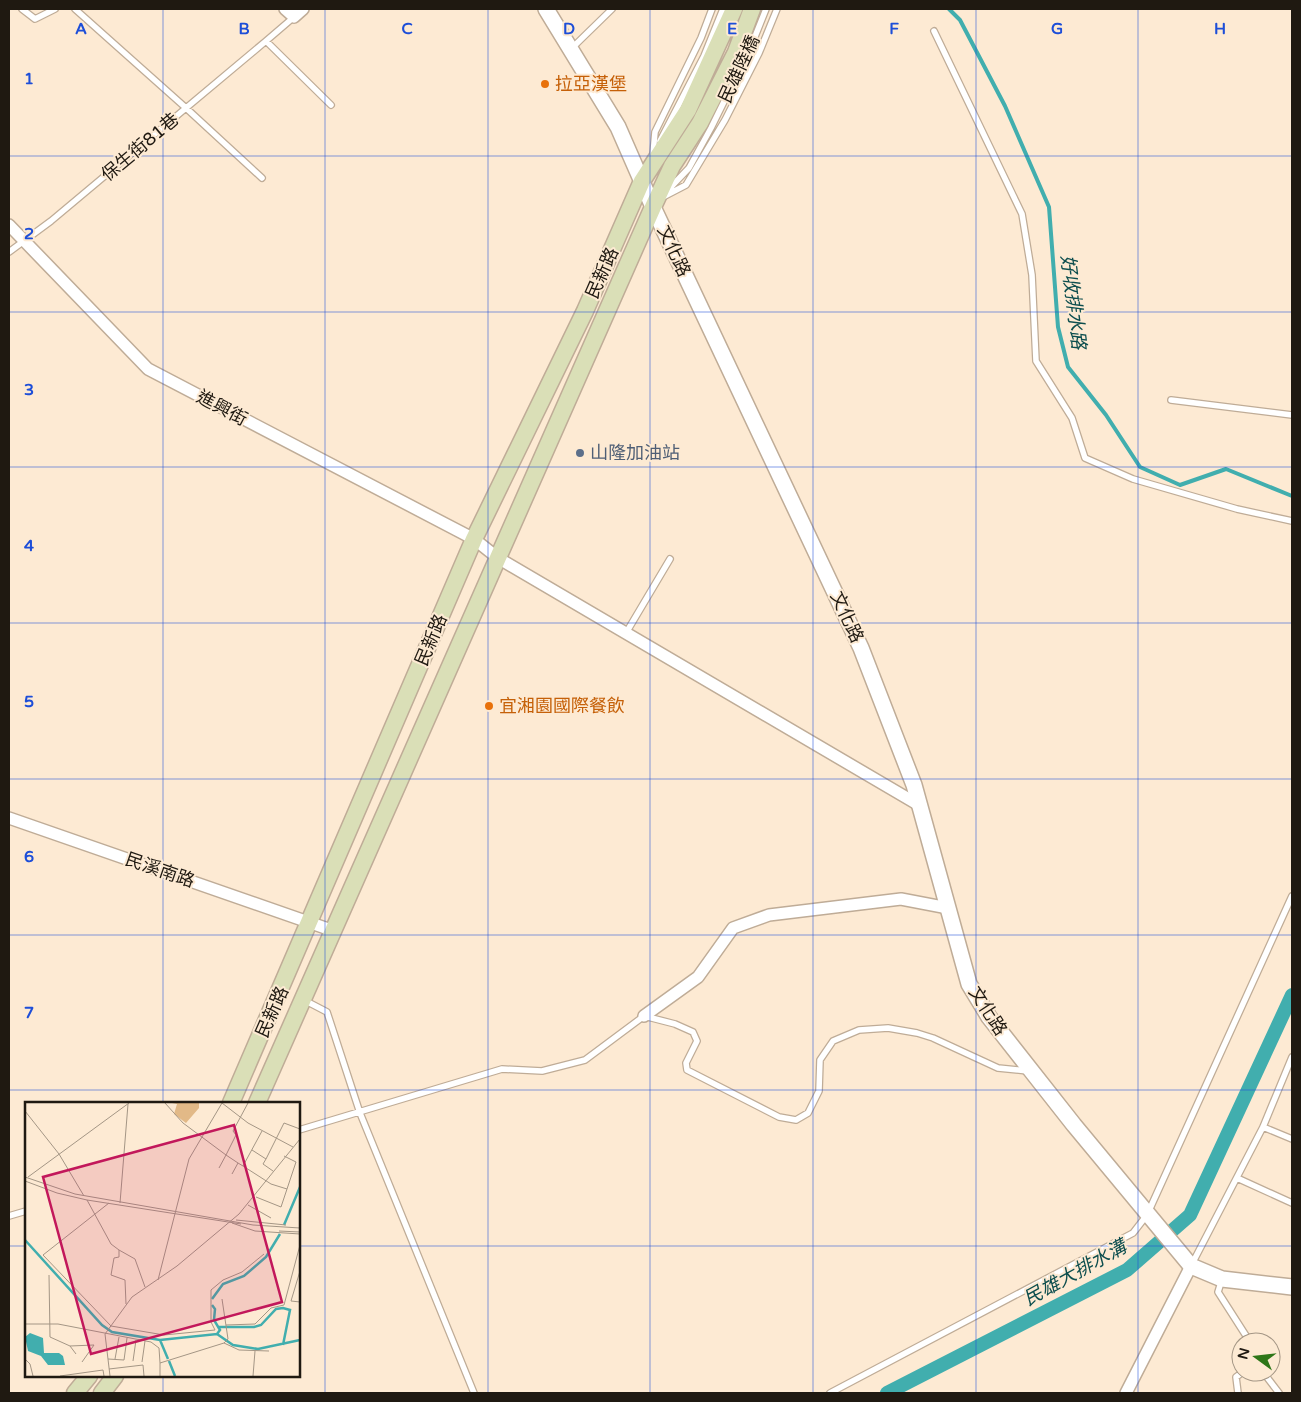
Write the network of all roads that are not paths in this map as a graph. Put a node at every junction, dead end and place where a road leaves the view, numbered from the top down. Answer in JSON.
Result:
{"nodes":[{"id":1,"x":22,"y":9,"type":"edge"},
{"id":2,"x":55,"y":9,"type":"edge"},
{"id":3,"x":75,"y":9,"type":"edge"},
{"id":4,"x":285,"y":9,"type":"edge"},
{"id":5,"x":303,"y":9,"type":"edge"},
{"id":6,"x":546,"y":9,"type":"edge"},
{"id":7,"x":612,"y":9,"type":"edge"},
{"id":8,"x":712,"y":9,"type":"edge"},
{"id":9,"x":723,"y":9,"type":"edge"},
{"id":10,"x":734,"y":9,"type":"edge"},
{"id":11,"x":752,"y":9,"type":"edge"},
{"id":12,"x":766,"y":9,"type":"edge"},
{"id":13,"x":777,"y":9,"type":"edge"},
{"id":14,"x":294,"y":18,"type":"junction"},
{"id":15,"x":934,"y":31,"type":"dead end"},
{"id":16,"x":266,"y":41,"type":"junction"},
{"id":17,"x":571,"y":50,"type":"junction"},
{"id":18,"x":330,"y":105,"type":"dead end"},
{"id":19,"x":186,"y":108,"type":"junction"},
{"id":20,"x":683,"y":108,"type":"junction"},
{"id":21,"x":705,"y":126,"type":"junction"},
{"id":22,"x":653,"y":162,"type":"junction"},
{"id":23,"x":262,"y":178,"type":"dead end"},
{"id":24,"x":642,"y":181,"type":"junction"},
{"id":25,"x":655,"y":204,"type":"junction"},
{"id":26,"x":9,"y":225,"type":"edge"},
{"id":27,"x":24,"y":240,"type":"junction"},
{"id":28,"x":9,"y":252,"type":"edge"},
{"id":29,"x":1171,"y":400,"type":"dead end"},
{"id":30,"x":1292,"y":415,"type":"edge"},
{"id":31,"x":1292,"y":521,"type":"edge"},
{"id":32,"x":474,"y":540,"type":"junction"},
{"id":33,"x":498,"y":558,"type":"junction"},
{"id":34,"x":670,"y":559,"type":"dead end"},
{"id":35,"x":626,"y":633,"type":"junction"},
{"id":36,"x":919,"y":805,"type":"junction"},
{"id":37,"x":9,"y":818,"type":"edge"},
{"id":38,"x":1292,"y":896,"type":"edge"},
{"id":39,"x":948,"y":908,"type":"junction"},
{"id":40,"x":311,"y":922,"type":"junction"},
{"id":41,"x":334,"y":931,"type":"junction"},
{"id":42,"x":302,"y":1000,"type":"junction"},
{"id":43,"x":644,"y":1016,"type":"junction"},
{"id":44,"x":1292,"y":1057,"type":"edge"},
{"id":45,"x":1290,"y":1067,"type":"edge"},
{"id":46,"x":1032,"y":1072,"type":"junction"},
{"id":47,"x":232,"y":1102,"type":"edge"},
{"id":48,"x":257,"y":1102,"type":"edge"},
{"id":49,"x":360,"y":1113,"type":"junction"},
{"id":50,"x":1263,"y":1127,"type":"junction"},
{"id":51,"x":300,"y":1130,"type":"edge"},
{"id":52,"x":1292,"y":1139,"type":"edge"},
{"id":53,"x":1237,"y":1178,"type":"junction"},
{"id":54,"x":1292,"y":1203,"type":"edge"},
{"id":55,"x":25,"y":1211,"type":"edge"},
{"id":56,"x":1147,"y":1215,"type":"junction"},
{"id":57,"x":9,"y":1216,"type":"edge"},
{"id":58,"x":1190,"y":1266,"type":"junction"},
{"id":59,"x":1222,"y":1279,"type":"junction"},
{"id":60,"x":1292,"y":1287,"type":"edge"},
{"id":61,"x":1244,"y":1332,"type":"edge"},
{"id":62,"x":88,"y":1377,"type":"edge"},
{"id":63,"x":114,"y":1377,"type":"edge"},
{"id":64,"x":1271,"y":1382,"type":"edge"},
{"id":65,"x":75,"y":1393,"type":"edge"},
{"id":66,"x":102,"y":1393,"type":"edge"},
{"id":67,"x":474,"y":1393,"type":"edge"},
{"id":68,"x":830,"y":1393,"type":"edge"},
{"id":69,"x":1126,"y":1393,"type":"edge"},
{"id":70,"x":1279,"y":1393,"type":"edge"}],
"edges":[{"from":1,"to":2,"type":"lane"},
{"from":3,"to":19,"type":"lane","name":"保生街81巷"},
{"from":4,"to":14,"type":"street"},
{"from":5,"to":14,"type":"street"},
{"from":6,"to":17,"type":"street","name":"文化路"},
{"from":7,"to":17,"type":"lane"},
{"from":8,"to":22,"type":"lane"},
{"from":9,"to":20,"type":"lane"},
{"from":10,"to":20,"type":"main road","name":"民雄陸橋"},
{"from":11,"to":21,"type":"main road","name":"民雄陸橋"},
{"from":12,"to":21,"type":"lane","name":"民雄陸橋"},
{"from":13,"to":25,"type":"lane"},
{"from":14,"to":16,"type":"lane"},
{"from":15,"to":31,"type":"lane"},
{"from":16,"to":18,"type":"lane"},
{"from":16,"to":19,"type":"lane"},
{"from":17,"to":24,"type":"street","name":"文化路"},
{"from":19,"to":23,"type":"lane"},
{"from":19,"to":27,"type":"lane","name":"保生街81巷"},
{"from":20,"to":22,"type":"main road","name":"民雄陸橋"},
{"from":21,"to":25,"type":"main road","name":"民新路"},
{"from":22,"to":24,"type":"main road","name":"民新路"},
{"from":24,"to":25,"type":"street","name":"文化路"},
{"from":24,"to":32,"type":"main road","name":"民新路"},
{"from":25,"to":33,"type":"main road","name":"民新路"},
{"from":25,"to":36,"type":"street","name":"文化路"},
{"from":26,"to":27,"type":"street","name":"進興街"},
{"from":27,"to":28,"type":"lane","name":"保生街81巷"},
{"from":27,"to":32,"type":"street","name":"進興街"},
{"from":29,"to":30,"type":"lane"},
{"from":32,"to":33,"type":"street","name":"進興街"},
{"from":32,"to":40,"type":"main road","name":"民新路"},
{"from":33,"to":35,"type":"street","name":"進興街"},
{"from":33,"to":41,"type":"main road","name":"民新路"},
{"from":34,"to":35,"type":"lane"},
{"from":35,"to":36,"type":"street","name":"進興街"},
{"from":36,"to":39,"type":"street","name":"文化路"},
{"from":37,"to":40,"type":"street","name":"民溪南路"},
{"from":38,"to":56,"type":"lane"},
{"from":39,"to":43,"type":"street"},
{"from":39,"to":46,"type":"street","name":"文化路"},
{"from":40,"to":41,"type":"street","name":"民溪南路"},
{"from":40,"to":47,"type":"main road","name":"民新路"},
{"from":41,"to":42,"type":"main road","name":"民新路"},
{"from":42,"to":48,"type":"main road","name":"民新路"},
{"from":42,"to":49,"type":"lane"},
{"from":43,"to":46,"type":"lane"},
{"from":43,"to":49,"type":"lane"},
{"from":44,"to":45,"type":"lane"},
{"from":45,"to":50,"type":"lane"},
{"from":46,"to":56,"type":"street","name":"文化路"},
{"from":49,"to":51,"type":"lane"},
{"from":49,"to":67,"type":"lane"},
{"from":50,"to":52,"type":"lane"},
{"from":50,"to":53,"type":"lane"},
{"from":53,"to":54,"type":"lane"},
{"from":53,"to":58,"type":"lane"},
{"from":55,"to":57,"type":"lane"},
{"from":56,"to":58,"type":"street","name":"文化路"},
{"from":56,"to":68,"type":"lane"},
{"from":58,"to":59,"type":"street"},
{"from":58,"to":69,"type":"street"},
{"from":59,"to":60,"type":"street"},
{"from":59,"to":61,"type":"lane"},
{"from":62,"to":65,"type":"main road"},
{"from":63,"to":66,"type":"main road"},
{"from":64,"to":70,"type":"lane"}]}
